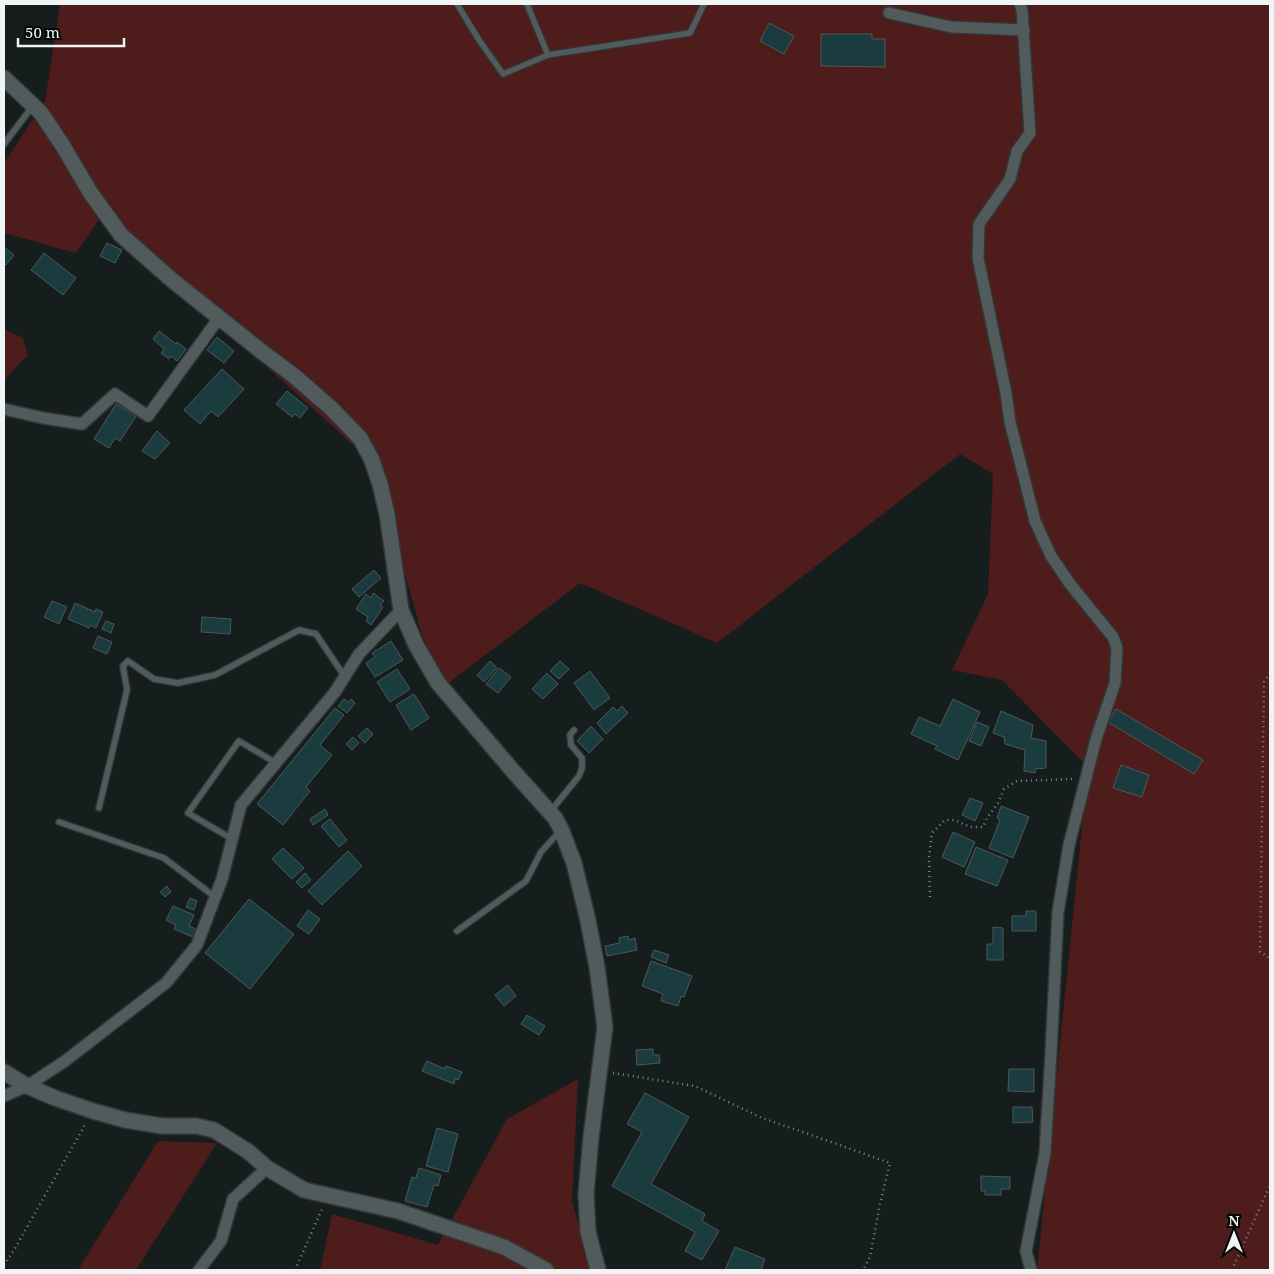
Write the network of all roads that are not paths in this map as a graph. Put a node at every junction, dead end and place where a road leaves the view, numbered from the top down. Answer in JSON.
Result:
{"nodes":[{"id":1,"x":457,"y":4,"type":"edge"},
{"id":2,"x":527,"y":4,"type":"edge"},
{"id":3,"x":704,"y":4,"type":"edge"},
{"id":4,"x":1020,"y":4,"type":"edge"},
{"id":5,"x":889,"y":13,"type":"dead end"},
{"id":6,"x":1024,"y":30,"type":"junction"},
{"id":7,"x":548,"y":55,"type":"junction"},
{"id":8,"x":4,"y":78,"type":"edge"},
{"id":9,"x":33,"y":105,"type":"junction"},
{"id":10,"x":4,"y":144,"type":"edge"},
{"id":11,"x":219,"y":318,"type":"junction"},
{"id":12,"x":4,"y":409,"type":"edge"},
{"id":13,"x":401,"y":610,"type":"junction"},
{"id":14,"x":345,"y":677,"type":"junction"},
{"id":15,"x":574,"y":730,"type":"dead end"},
{"id":16,"x":276,"y":763,"type":"junction"},
{"id":17,"x":99,"y":808,"type":"dead end"},
{"id":18,"x":549,"y":812,"type":"junction"},
{"id":19,"x":59,"y":822,"type":"dead end"},
{"id":20,"x":561,"y":829,"type":"junction"},
{"id":21,"x":232,"y":839,"type":"junction"},
{"id":22,"x":215,"y":897,"type":"junction"},
{"id":23,"x":457,"y":931,"type":"dead end"},
{"id":24,"x":4,"y":1072,"type":"edge"},
{"id":25,"x":27,"y":1086,"type":"junction"},
{"id":26,"x":4,"y":1096,"type":"edge"},
{"id":27,"x":267,"y":1168,"type":"junction"},
{"id":28,"x":199,"y":1270,"type":"edge"},
{"id":29,"x":546,"y":1270,"type":"edge"},
{"id":30,"x":598,"y":1270,"type":"edge"},
{"id":31,"x":1031,"y":1270,"type":"edge"}],
"edges":[{"from":1,"to":7,"type":"lane"},
{"from":2,"to":7,"type":"lane"},
{"from":3,"to":7,"type":"lane"},
{"from":4,"to":6,"type":"street"},
{"from":5,"to":6,"type":"street"},
{"from":6,"to":31,"type":"street"},
{"from":8,"to":9,"type":"street"},
{"from":9,"to":10,"type":"lane"},
{"from":9,"to":11,"type":"street"},
{"from":11,"to":12,"type":"street"},
{"from":11,"to":13,"type":"street"},
{"from":13,"to":14,"type":"street"},
{"from":13,"to":18,"type":"street"},
{"from":14,"to":16,"type":"street"},
{"from":14,"to":17,"type":"lane"},
{"from":15,"to":18,"type":"lane"},
{"from":16,"to":21,"type":"street"},
{"from":16,"to":21,"type":"lane"},
{"from":18,"to":20,"type":"street"},
{"from":19,"to":22,"type":"lane"},
{"from":20,"to":23,"type":"lane"},
{"from":20,"to":30,"type":"street"},
{"from":21,"to":22,"type":"street"},
{"from":22,"to":25,"type":"street"},
{"from":24,"to":25,"type":"street"},
{"from":25,"to":26,"type":"street"},
{"from":25,"to":27,"type":"street"},
{"from":27,"to":28,"type":"street"},
{"from":27,"to":29,"type":"street"}]}
